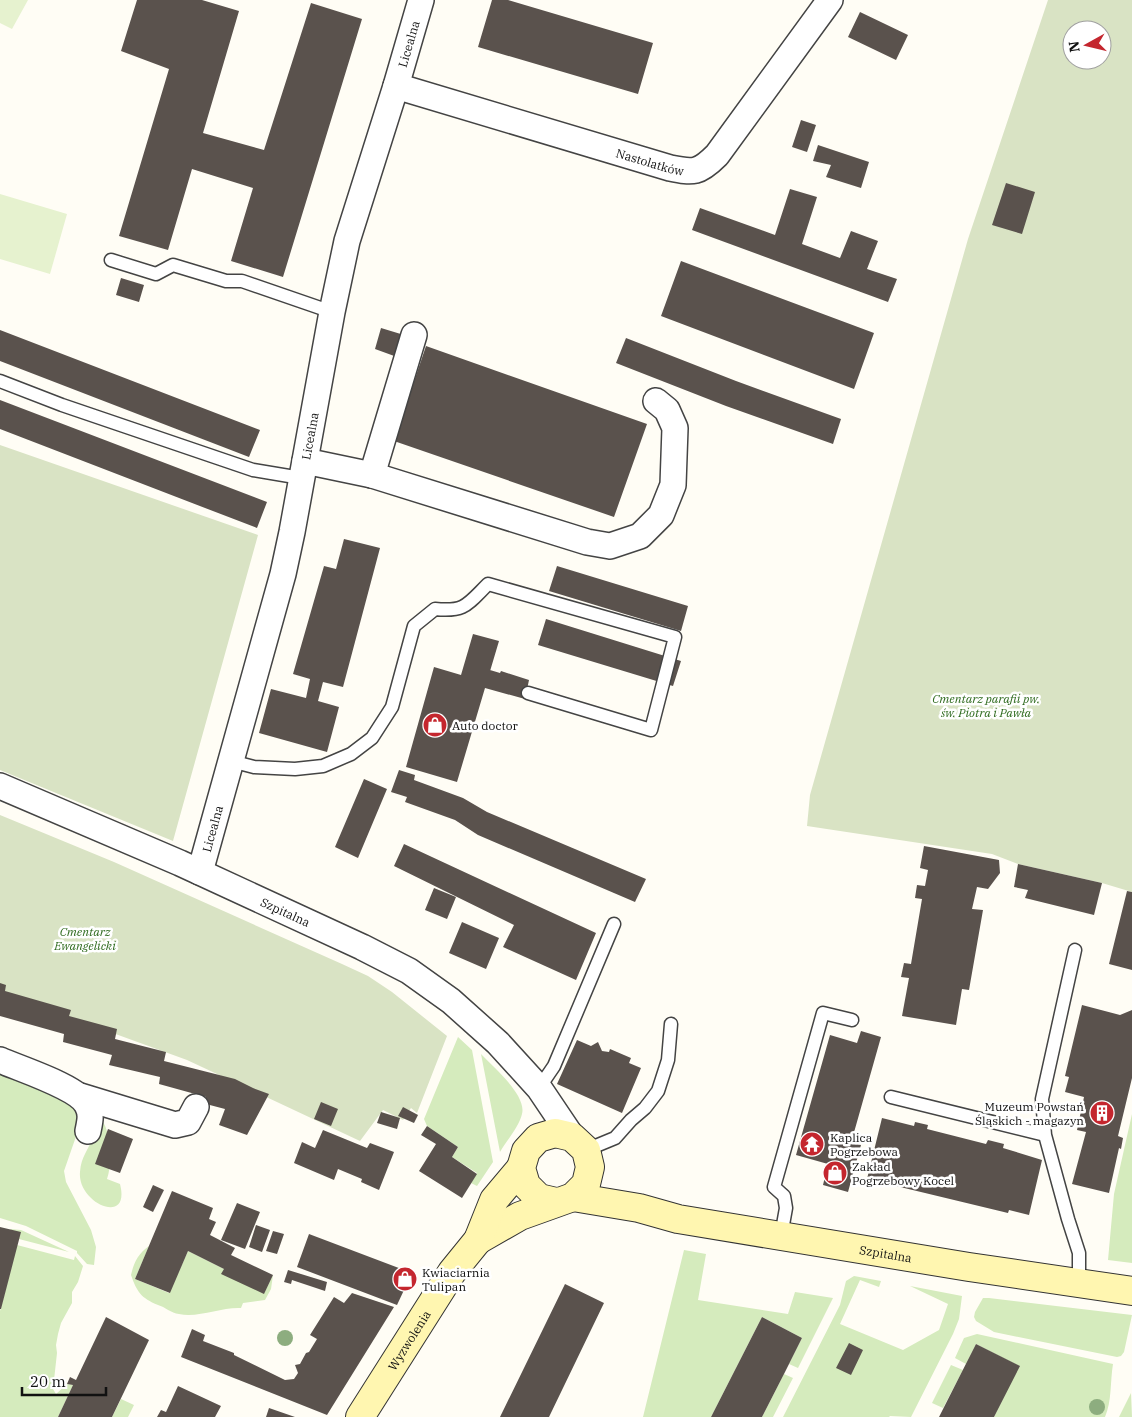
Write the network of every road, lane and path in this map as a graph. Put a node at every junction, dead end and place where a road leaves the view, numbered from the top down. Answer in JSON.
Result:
{"nodes":[{"id":1,"x":421,"y":0,"type":"edge"},
{"id":2,"x":830,"y":0,"type":"edge"},
{"id":3,"x":396,"y":86,"type":"junction"},
{"id":4,"x":111,"y":260,"type":"dead end"},
{"id":5,"x":332,"y":312,"type":"junction"},
{"id":6,"x":414,"y":336,"type":"dead end"},
{"id":7,"x":0,"y":381,"type":"edge"},
{"id":8,"x":656,"y":401,"type":"dead end"},
{"id":9,"x":303,"y":469,"type":"junction"},
{"id":10,"x":372,"y":475,"type":"junction"},
{"id":11,"x":528,"y":693,"type":"dead end"},
{"id":12,"x":231,"y":761,"type":"junction"},
{"id":13,"x":0,"y":786,"type":"edge"},
{"id":14,"x":200,"y":872,"type":"junction"},
{"id":15,"x":614,"y":924,"type":"dead end"},
{"id":16,"x":1075,"y":950,"type":"dead end"},
{"id":17,"x":852,"y":1020,"type":"dead end"},
{"id":18,"x":671,"y":1024,"type":"dead end"},
{"id":19,"x":0,"y":1060,"type":"edge"},
{"id":20,"x":539,"y":1088,"type":"junction"},
{"id":21,"x":80,"y":1096,"type":"junction"},
{"id":22,"x":891,"y":1096,"type":"dead end"},
{"id":23,"x":196,"y":1107,"type":"dead end"},
{"id":24,"x":88,"y":1131,"type":"dead end"},
{"id":25,"x":1046,"y":1135,"type":"junction"},
{"id":26,"x":538,"y":1138,"type":"junction"},
{"id":27,"x":583,"y":1151,"type":"junction"},
{"id":28,"x":521,"y":1168,"type":"junction"},
{"id":29,"x":565,"y":1200,"type":"junction"},
{"id":30,"x":639,"y":1208,"type":"junction"},
{"id":31,"x":781,"y":1236,"type":"junction"},
{"id":32,"x":478,"y":1240,"type":"junction"},
{"id":33,"x":1079,"y":1283,"type":"junction"},
{"id":34,"x":1132,"y":1291,"type":"edge"},
{"id":35,"x":360,"y":1417,"type":"edge"}],
"edges":[{"from":1,"to":3,"type":"street","name":"Licealna"},
{"from":2,"to":3,"type":"street","name":"Nastolatków"},
{"from":3,"to":5,"type":"street","name":"Licealna"},
{"from":4,"to":5,"type":"lane"},
{"from":5,"to":9,"type":"street","name":"Licealna"},
{"from":6,"to":10,"type":"street"},
{"from":7,"to":9,"type":"lane"},
{"from":8,"to":10,"type":"street"},
{"from":9,"to":10,"type":"street"},
{"from":9,"to":12,"type":"street","name":"Licealna"},
{"from":11,"to":12,"type":"lane"},
{"from":12,"to":14,"type":"street","name":"Licealna"},
{"from":13,"to":14,"type":"street","name":"Szpitalna"},
{"from":14,"to":20,"type":"street","name":"Szpitalna"},
{"from":15,"to":20,"type":"lane"},
{"from":16,"to":25,"type":"lane"},
{"from":17,"to":31,"type":"lane"},
{"from":18,"to":27,"type":"lane"},
{"from":19,"to":21,"type":"street"},
{"from":20,"to":26,"type":"street"},
{"from":20,"to":27,"type":"street","name":"Szpitalna"},
{"from":21,"to":23,"type":"street"},
{"from":21,"to":24,"type":"street"},
{"from":22,"to":25,"type":"lane"},
{"from":25,"to":33,"type":"lane"},
{"from":26,"to":27,"type":"street"},
{"from":26,"to":28,"type":"street"},
{"from":27,"to":29,"type":"street"},
{"from":27,"to":30,"type":"street","name":"Szpitalna"},
{"from":28,"to":29,"type":"street"},
{"from":28,"to":32,"type":"street","name":"Wyzwolenia"},
{"from":29,"to":30,"type":"street","name":"Szpitalna"},
{"from":29,"to":32,"type":"street","name":"Wyzwolenia"},
{"from":30,"to":31,"type":"street","name":"Szpitalna"},
{"from":31,"to":33,"type":"street","name":"Szpitalna"},
{"from":32,"to":35,"type":"street","name":"Wyzwolenia"},
{"from":33,"to":34,"type":"street","name":"Szpitalna"}]}
